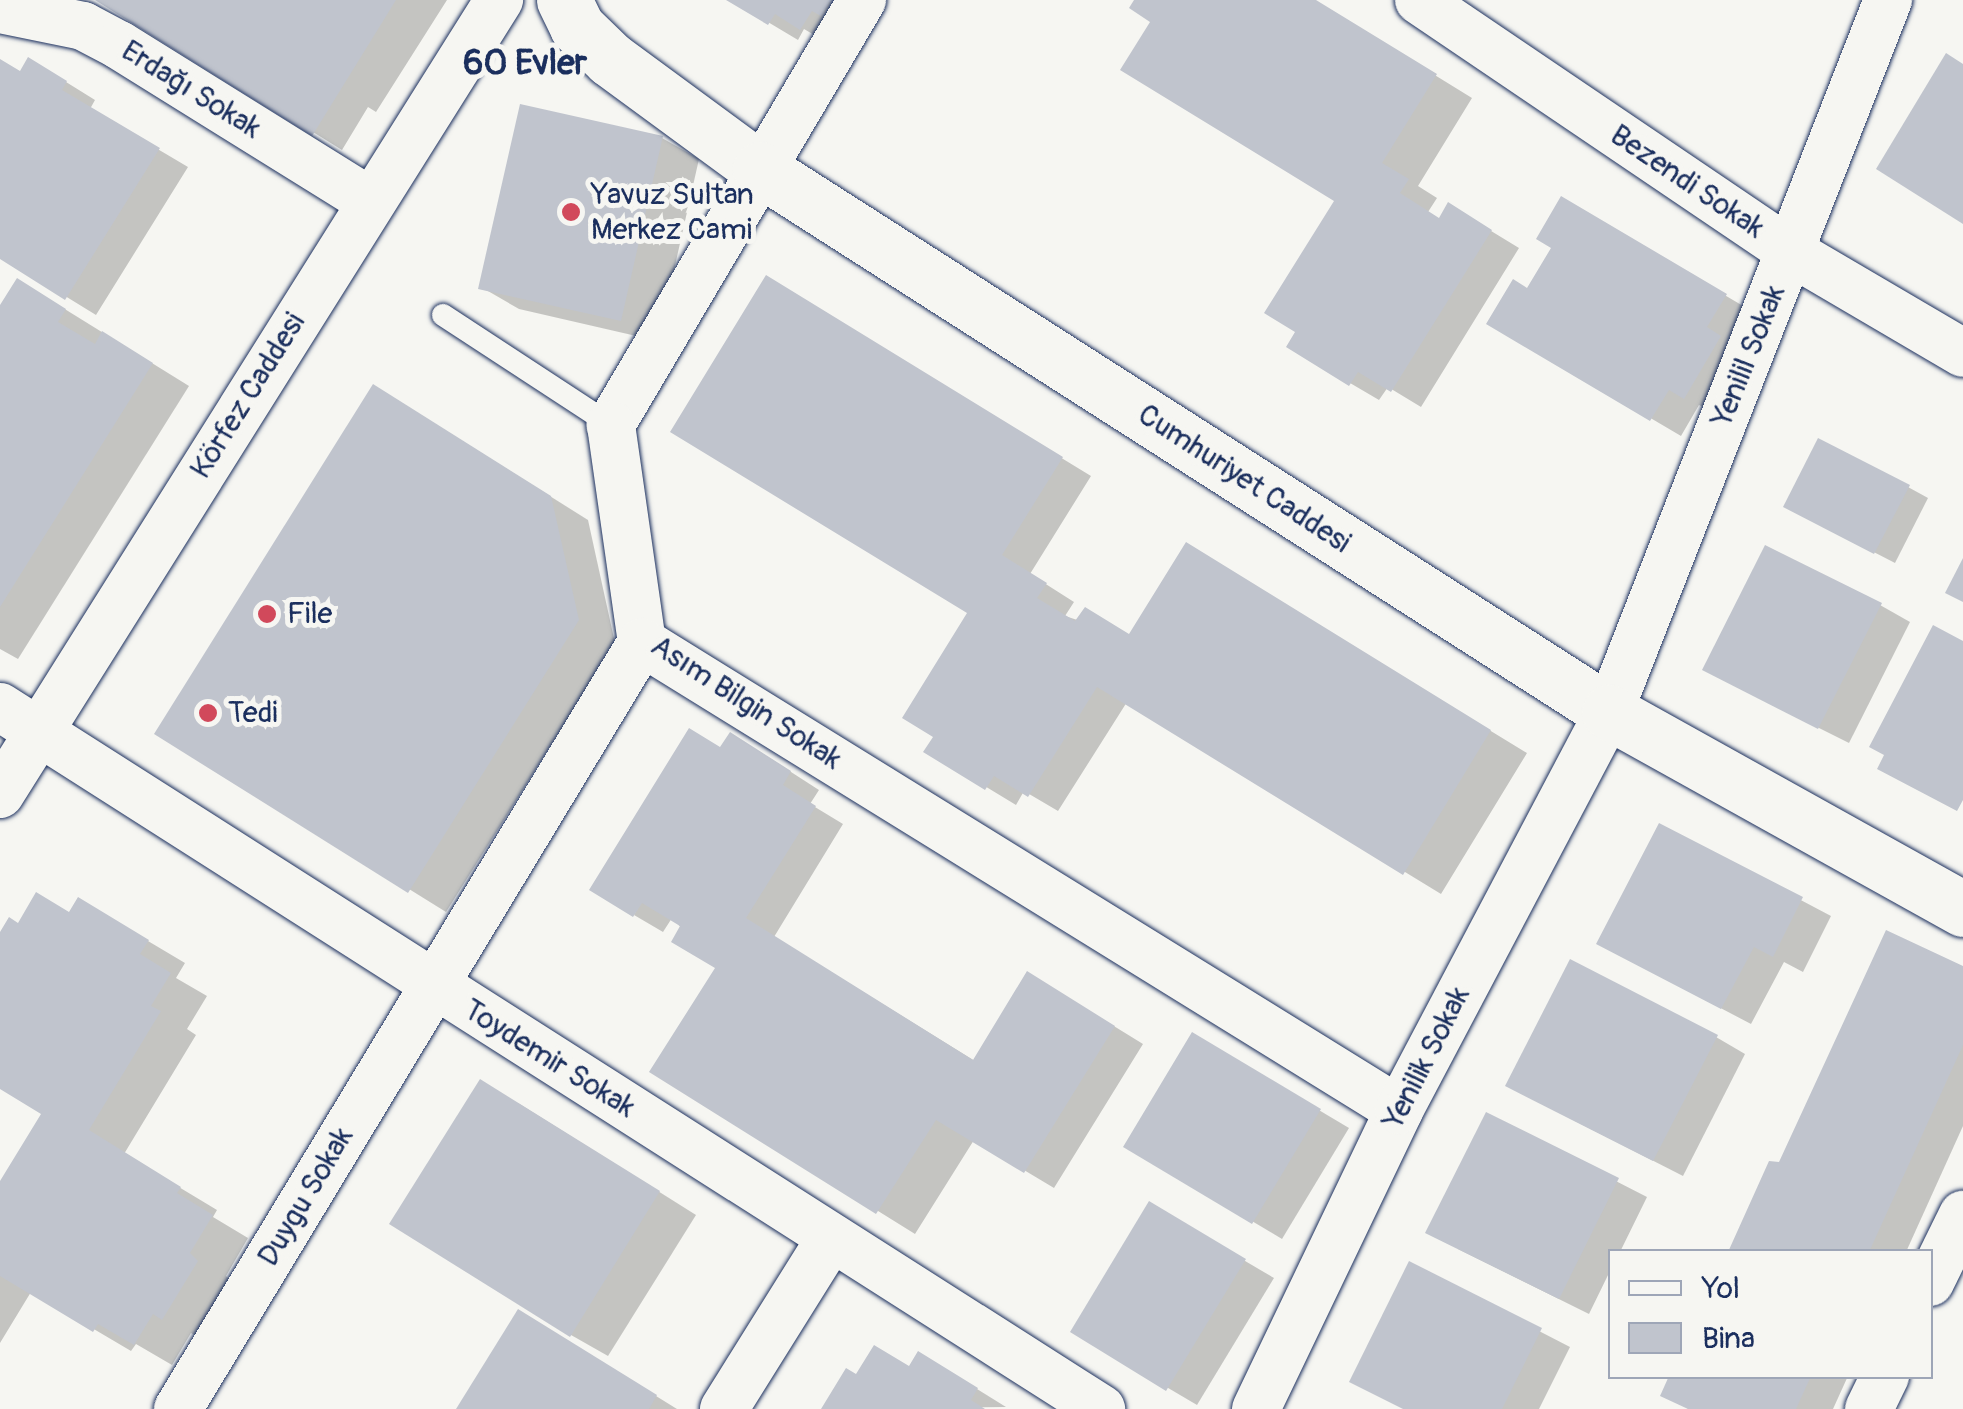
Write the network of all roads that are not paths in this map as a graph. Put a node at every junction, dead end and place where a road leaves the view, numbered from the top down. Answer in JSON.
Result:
{"nodes":[{"id":1,"x":499,"y":0,"type":"edge"},
{"id":2,"x":564,"y":0,"type":"edge"},
{"id":3,"x":862,"y":0,"type":"edge"},
{"id":4,"x":1419,"y":0,"type":"edge"},
{"id":5,"x":1888,"y":0,"type":"edge"},
{"id":6,"x":0,"y":10,"type":"edge"},
{"id":7,"x":760,"y":170,"type":"junction"},
{"id":8,"x":370,"y":200,"type":"junction"},
{"id":9,"x":1791,"y":252,"type":"junction"},
{"id":10,"x":444,"y":315,"type":"dead end"},
{"id":11,"x":1963,"y":353,"type":"edge"},
{"id":12,"x":611,"y":425,"type":"junction"},
{"id":13,"x":642,"y":642,"type":"junction"},
{"id":14,"x":1609,"y":712,"type":"junction"},
{"id":15,"x":19,"y":719,"type":"edge"},
{"id":16,"x":0,"y":794,"type":"edge"},
{"id":17,"x":1962,"y":906,"type":"edge"},
{"id":18,"x":433,"y":986,"type":"junction"},
{"id":19,"x":1400,"y":1110,"type":"junction"},
{"id":20,"x":1963,"y":1215,"type":"edge"},
{"id":21,"x":831,"y":1238,"type":"junction"},
{"id":22,"x":1933,"y":1276,"type":"edge"},
{"id":23,"x":1884,"y":1379,"type":"edge"},
{"id":24,"x":178,"y":1409,"type":"edge"},
{"id":25,"x":724,"y":1409,"type":"edge"},
{"id":26,"x":1101,"y":1409,"type":"edge"},
{"id":27,"x":1256,"y":1409,"type":"edge"},
{"id":28,"x":1869,"y":1409,"type":"edge"}],
"edges":[{"from":1,"to":8,"type":"street","name":"Körfez Caddesi"},
{"from":2,"to":7,"type":"street","name":"Cumhuriyet Caddesi"},
{"from":3,"to":7,"type":"street"},
{"from":4,"to":9,"type":"street","name":"Bezendi Sokak"},
{"from":5,"to":9,"type":"street","name":"Yenilil Sokak"},
{"from":6,"to":8,"type":"street","name":"Erdağı Sokak"},
{"from":7,"to":12,"type":"street"},
{"from":7,"to":14,"type":"street","name":"Cumhuriyet Caddesi"},
{"from":8,"to":15,"type":"street","name":"Körfez Caddesi"},
{"from":9,"to":11,"type":"street","name":"Bezendi Sokak"},
{"from":9,"to":14,"type":"street","name":"Yenilil Sokak"},
{"from":10,"to":12,"type":"lane"},
{"from":12,"to":13,"type":"street","name":"Asım Bilgin Sokak"},
{"from":13,"to":18,"type":"street","name":"Duygu Sokak"},
{"from":13,"to":19,"type":"street","name":"Asım Bilgin Sokak"},
{"from":14,"to":17,"type":"street","name":"Cumhuriyet Caddesi"},
{"from":14,"to":19,"type":"street","name":"Yenilik Sokak"},
{"from":15,"to":16,"type":"street","name":"Körfez Caddesi"},
{"from":15,"to":18,"type":"street","name":"Toydemir Sokak"},
{"from":18,"to":21,"type":"street","name":"Toydemir Sokak"},
{"from":18,"to":24,"type":"street","name":"Duygu Sokak"},
{"from":19,"to":27,"type":"street","name":"Yenilik Sokak"},
{"from":20,"to":22,"type":"street"},
{"from":21,"to":25,"type":"street"},
{"from":21,"to":26,"type":"street","name":"Toydemir Sokak"},
{"from":23,"to":28,"type":"street"}]}
